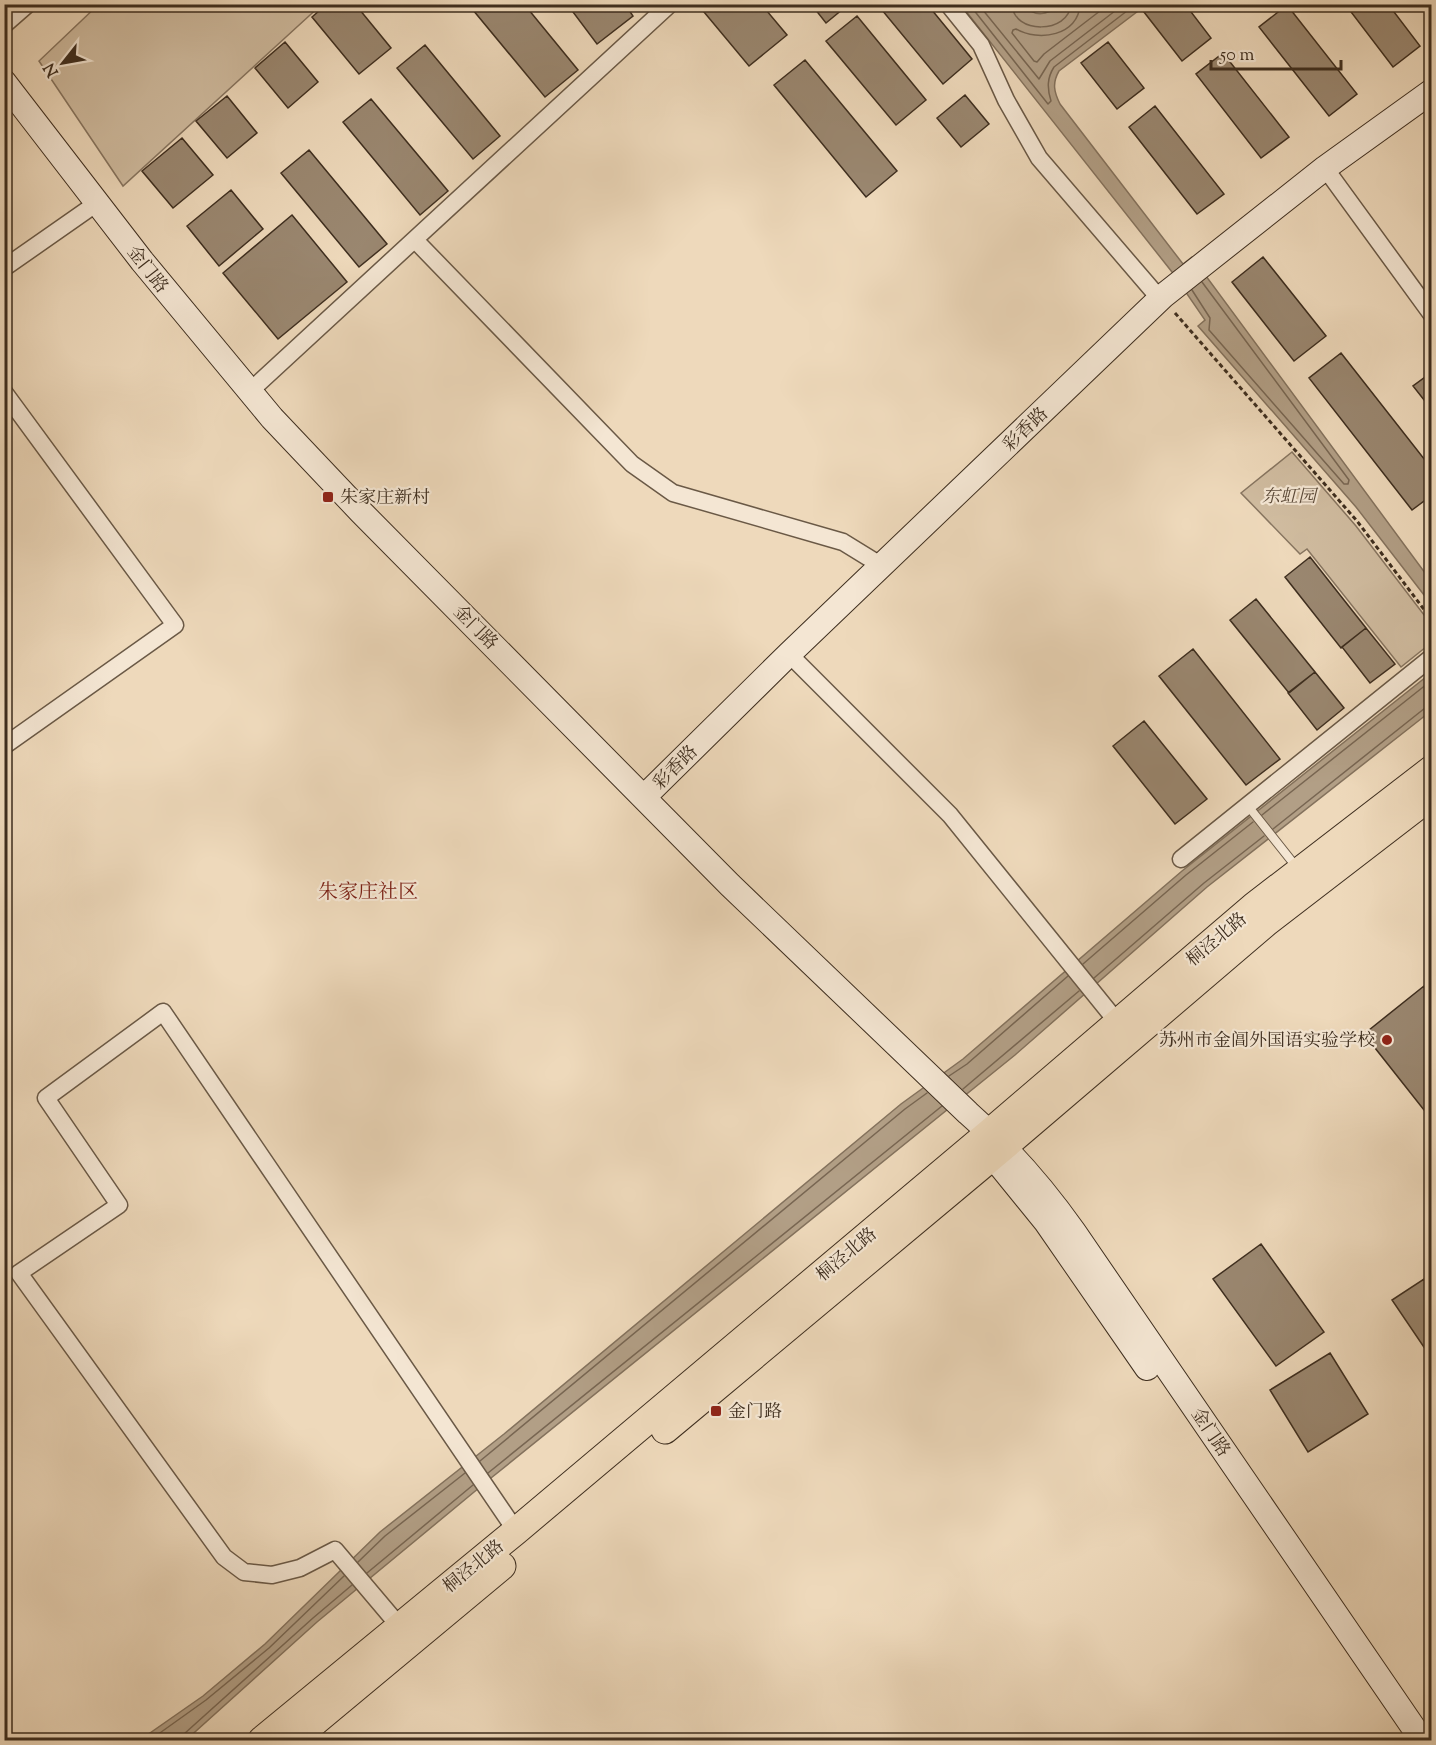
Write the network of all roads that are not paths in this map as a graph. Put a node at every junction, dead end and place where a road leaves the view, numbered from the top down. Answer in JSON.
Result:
{"nodes":[{"id":1,"x":28,"y":4,"type":"edge"},
{"id":2,"x":670,"y":4,"type":"edge"},
{"id":3,"x":948,"y":4,"type":"edge"},
{"id":4,"x":4,"y":25,"type":"edge"},
{"id":5,"x":4,"y":82,"type":"edge"},
{"id":6,"x":1431,"y":91,"type":"edge"},
{"id":7,"x":1325,"y":168,"type":"junction"},
{"id":8,"x":97,"y":203,"type":"junction"},
{"id":9,"x":415,"y":240,"type":"junction"},
{"id":10,"x":4,"y":268,"type":"edge"},
{"id":11,"x":1161,"y":298,"type":"junction"},
{"id":12,"x":1431,"y":315,"type":"edge"},
{"id":13,"x":4,"y":392,"type":"edge"},
{"id":14,"x":249,"y":392,"type":"junction"},
{"id":15,"x":882,"y":566,"type":"junction"},
{"id":16,"x":789,"y":654,"type":"junction"},
{"id":17,"x":1431,"y":657,"type":"edge"},
{"id":18,"x":4,"y":746,"type":"edge"},
{"id":19,"x":1431,"y":770,"type":"edge"},
{"id":20,"x":1431,"y":795,"type":"edge"},
{"id":21,"x":644,"y":797,"type":"junction"},
{"id":22,"x":1250,"y":808,"type":"junction"},
{"id":23,"x":1181,"y":859,"type":"dead end"},
{"id":24,"x":1299,"y":870,"type":"junction"},
{"id":25,"x":1118,"y":1023,"type":"junction"},
{"id":26,"x":996,"y":1145,"type":"junction"},
{"id":27,"x":516,"y":1531,"type":"junction"},
{"id":28,"x":406,"y":1634,"type":"junction"},
{"id":29,"x":297,"y":1739,"type":"edge"},
{"id":30,"x":262,"y":1740,"type":"edge"},
{"id":31,"x":1403,"y":1740,"type":"edge"},
{"id":32,"x":1422,"y":1740,"type":"edge"}],
"edges":[{"from":1,"to":4,"type":"street"},
{"from":2,"to":9,"type":"street"},
{"from":3,"to":11,"type":"street"},
{"from":5,"to":8,"type":"main road","name":"金门路"},
{"from":6,"to":7,"type":"main road","name":"彩香路"},
{"from":7,"to":11,"type":"main road","name":"彩香路"},
{"from":7,"to":12,"type":"street"},
{"from":8,"to":10,"type":"street"},
{"from":8,"to":14,"type":"main road","name":"金门路"},
{"from":9,"to":14,"type":"street"},
{"from":9,"to":15,"type":"street"},
{"from":11,"to":15,"type":"main road","name":"彩香路"},
{"from":13,"to":18,"type":"street"},
{"from":14,"to":21,"type":"main road","name":"金门路"},
{"from":15,"to":16,"type":"main road","name":"彩香路"},
{"from":16,"to":21,"type":"main road","name":"彩香路"},
{"from":16,"to":25,"type":"street"},
{"from":17,"to":22,"type":"street"},
{"from":19,"to":24,"type":"main road","name":"桐泾北路"},
{"from":20,"to":26,"type":"main road","name":"桐泾北路"},
{"from":21,"to":26,"type":"main road","name":"金门路"},
{"from":22,"to":23,"type":"street"},
{"from":22,"to":24,"type":"lane"},
{"from":24,"to":25,"type":"main road","name":"桐泾北路"},
{"from":25,"to":26,"type":"main road","name":"桐泾北路"},
{"from":26,"to":27,"type":"main road","name":"桐泾北路"},
{"from":26,"to":28,"type":"main road","name":"桐泾北路"},
{"from":26,"to":31,"type":"main road","name":"金门路"},
{"from":26,"to":32,"type":"main road","name":"金门路"},
{"from":27,"to":28,"type":"main road","name":"桐泾北路"},
{"from":27,"to":28,"type":"street"},
{"from":28,"to":29,"type":"main road","name":"桐泾北路"},
{"from":28,"to":30,"type":"main road","name":"桐泾北路"}]}
